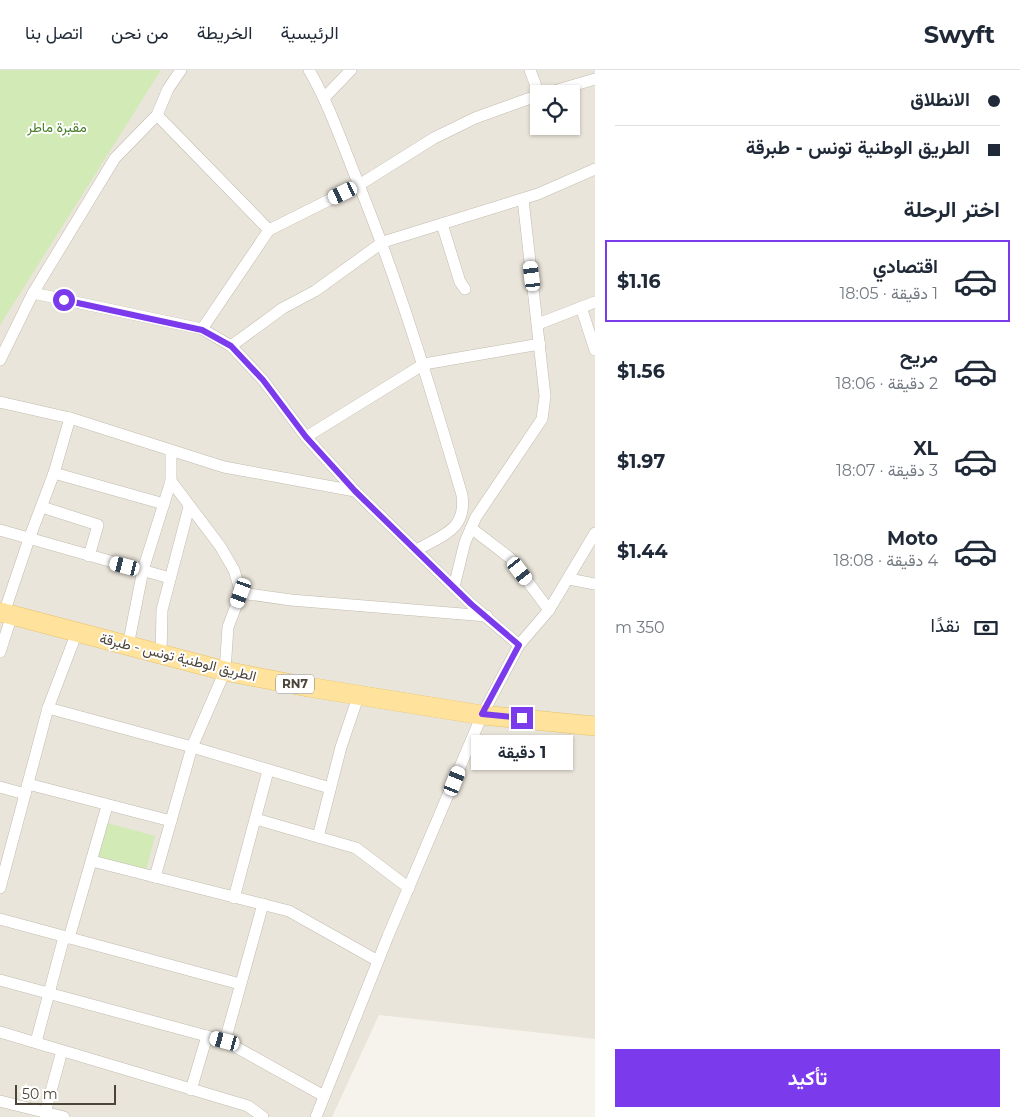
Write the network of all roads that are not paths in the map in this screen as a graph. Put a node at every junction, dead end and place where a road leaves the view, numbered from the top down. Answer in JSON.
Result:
{"nodes":[{"id":1,"x":181,"y":70,"type":"edge"},
{"id":2,"x":309,"y":70,"type":"edge"},
{"id":3,"x":351,"y":70,"type":"edge"},
{"id":4,"x":530,"y":70,"type":"edge"},
{"id":5,"x":595,"y":79,"type":"edge"},
{"id":6,"x":536,"y":85,"type":"edge"},
{"id":7,"x":575,"y":85,"type":"edge"},
{"id":8,"x":324,"y":97,"type":"junction"},
{"id":9,"x":530,"y":97,"type":"edge"},
{"id":10,"x":157,"y":115,"type":"junction"},
{"id":11,"x":595,"y":169,"type":"edge"},
{"id":12,"x":359,"y":185,"type":"junction"},
{"id":13,"x":523,"y":199,"type":"junction"},
{"id":14,"x":442,"y":224,"type":"junction"},
{"id":15,"x":270,"y":230,"type":"junction"},
{"id":16,"x":383,"y":242,"type":"junction"},
{"id":17,"x":466,"y":289,"type":"dead end"},
{"id":18,"x":33,"y":292,"type":"junction"},
{"id":19,"x":595,"y":302,"type":"edge"},
{"id":20,"x":581,"y":307,"type":"junction"},
{"id":21,"x":538,"y":324,"type":"junction"},
{"id":22,"x":202,"y":330,"type":"junction"},
{"id":23,"x":540,"y":344,"type":"junction"},
{"id":24,"x":231,"y":346,"type":"junction"},
{"id":25,"x":595,"y":350,"type":"edge"},
{"id":26,"x":0,"y":360,"type":"edge"},
{"id":27,"x":424,"y":364,"type":"junction"},
{"id":28,"x":1,"y":404,"type":"edge"},
{"id":29,"x":70,"y":418,"type":"junction"},
{"id":30,"x":306,"y":437,"type":"junction"},
{"id":31,"x":171,"y":450,"type":"junction"},
{"id":32,"x":54,"y":473,"type":"junction"},
{"id":33,"x":171,"y":481,"type":"junction"},
{"id":34,"x":355,"y":491,"type":"junction"},
{"id":35,"x":164,"y":504,"type":"junction"},
{"id":36,"x":42,"y":507,"type":"junction"},
{"id":37,"x":189,"y":507,"type":"junction"},
{"id":38,"x":464,"y":511,"type":"junction"},
{"id":39,"x":476,"y":517,"type":"junction"},
{"id":40,"x":471,"y":528,"type":"junction"},
{"id":41,"x":0,"y":530,"type":"edge"},
{"id":42,"x":595,"y":533,"type":"edge"},
{"id":43,"x":29,"y":539,"type":"junction"},
{"id":44,"x":417,"y":550,"type":"junction"},
{"id":45,"x":89,"y":556,"type":"junction"},
{"id":46,"x":143,"y":570,"type":"junction"},
{"id":47,"x":170,"y":578,"type":"junction"},
{"id":48,"x":569,"y":579,"type":"junction"},
{"id":49,"x":595,"y":584,"type":"edge"},
{"id":50,"x":454,"y":587,"type":"junction"},
{"id":51,"x":241,"y":593,"type":"junction"},
{"id":52,"x":549,"y":610,"type":"junction"},
{"id":53,"x":5,"y":613,"type":"edge"},
{"id":54,"x":487,"y":616,"type":"junction"},
{"id":55,"x":77,"y":632,"type":"junction"},
{"id":56,"x":519,"y":645,"type":"junction"},
{"id":57,"x":128,"y":646,"type":"junction"},
{"id":58,"x":0,"y":652,"type":"edge"},
{"id":59,"x":161,"y":654,"type":"junction"},
{"id":60,"x":225,"y":671,"type":"junction"},
{"id":61,"x":359,"y":694,"type":"junction"},
{"id":62,"x":48,"y":708,"type":"junction"},
{"id":63,"x":482,"y":714,"type":"junction"},
{"id":64,"x":595,"y":726,"type":"edge"},
{"id":65,"x":192,"y":747,"type":"junction"},
{"id":66,"x":268,"y":771,"type":"junction"},
{"id":67,"x":0,"y":787,"type":"edge"},
{"id":68,"x":330,"y":788,"type":"junction"},
{"id":69,"x":27,"y":789,"type":"junction"},
{"id":70,"x":107,"y":806,"type":"junction"},
{"id":71,"x":256,"y":819,"type":"junction"},
{"id":72,"x":171,"y":821,"type":"junction"},
{"id":73,"x":318,"y":837,"type":"junction"},
{"id":74,"x":92,"y":861,"type":"junction"},
{"id":75,"x":155,"y":877,"type":"junction"},
{"id":76,"x":0,"y":888,"type":"edge"},
{"id":77,"x":409,"y":888,"type":"junction"},
{"id":78,"x":234,"y":898,"type":"junction"},
{"id":79,"x":264,"y":904,"type":"junction"},
{"id":80,"x":0,"y":919,"type":"edge"},
{"id":81,"x":67,"y":938,"type":"junction"},
{"id":82,"x":378,"y":961,"type":"junction"},
{"id":83,"x":0,"y":980,"type":"edge"},
{"id":84,"x":240,"y":984,"type":"junction"},
{"id":85,"x":50,"y":992,"type":"junction"},
{"id":86,"x":0,"y":1032,"type":"edge"},
{"id":87,"x":207,"y":1036,"type":"junction"},
{"id":88,"x":225,"y":1041,"type":"junction"},
{"id":89,"x":36,"y":1042,"type":"junction"},
{"id":90,"x":62,"y":1051,"type":"junction"},
{"id":91,"x":191,"y":1090,"type":"junction"},
{"id":92,"x":324,"y":1096,"type":"junction"},
{"id":93,"x":0,"y":1101,"type":"edge"},
{"id":94,"x":45,"y":1112,"type":"junction"},
{"id":95,"x":64,"y":1117,"type":"edge"},
{"id":96,"x":263,"y":1117,"type":"edge"},
{"id":97,"x":316,"y":1117,"type":"edge"}],
"edges":[{"from":1,"to":10,"type":"street"},
{"from":2,"to":8,"type":"street"},
{"from":3,"to":8,"type":"street"},
{"from":4,"to":6,"type":"street"},
{"from":5,"to":7,"type":"street"},
{"from":8,"to":12,"type":"street"},
{"from":9,"to":12,"type":"street"},
{"from":10,"to":15,"type":"street"},
{"from":10,"to":18,"type":"street"},
{"from":11,"to":13,"type":"street"},
{"from":12,"to":15,"type":"street"},
{"from":12,"to":16,"type":"street"},
{"from":13,"to":14,"type":"street"},
{"from":13,"to":21,"type":"street"},
{"from":14,"to":16,"type":"street"},
{"from":14,"to":17,"type":"street"},
{"from":15,"to":22,"type":"street"},
{"from":16,"to":24,"type":"street"},
{"from":16,"to":27,"type":"street"},
{"from":18,"to":22,"type":"street"},
{"from":18,"to":26,"type":"street"},
{"from":19,"to":20,"type":"street"},
{"from":20,"to":21,"type":"street"},
{"from":20,"to":25,"type":"street"},
{"from":21,"to":23,"type":"street"},
{"from":22,"to":24,"type":"street"},
{"from":23,"to":27,"type":"street"},
{"from":23,"to":39,"type":"street"},
{"from":24,"to":30,"type":"street"},
{"from":27,"to":30,"type":"street"},
{"from":27,"to":38,"type":"street"},
{"from":28,"to":29,"type":"street"},
{"from":29,"to":31,"type":"street"},
{"from":29,"to":32,"type":"street"},
{"from":30,"to":34,"type":"street"},
{"from":31,"to":33,"type":"street"},
{"from":31,"to":34,"type":"street"},
{"from":32,"to":35,"type":"street"},
{"from":32,"to":36,"type":"street"},
{"from":33,"to":35,"type":"street"},
{"from":33,"to":37,"type":"street"},
{"from":34,"to":44,"type":"street"},
{"from":35,"to":46,"type":"street"},
{"from":36,"to":43,"type":"street"},
{"from":36,"to":45,"type":"street"},
{"from":37,"to":47,"type":"street"},
{"from":37,"to":51,"type":"street"},
{"from":38,"to":39,"type":"street"},
{"from":38,"to":44,"type":"street"},
{"from":39,"to":40,"type":"street"},
{"from":40,"to":50,"type":"street"},
{"from":40,"to":52,"type":"street"},
{"from":41,"to":43,"type":"street"},
{"from":42,"to":48,"type":"street"},
{"from":43,"to":45,"type":"street"},
{"from":43,"to":53,"type":"street"},
{"from":44,"to":50,"type":"street"},
{"from":45,"to":46,"type":"street"},
{"from":46,"to":47,"type":"street"},
{"from":46,"to":57,"type":"street"},
{"from":47,"to":59,"type":"street"},
{"from":48,"to":49,"type":"street"},
{"from":48,"to":52,"type":"street"},
{"from":50,"to":54,"type":"street"},
{"from":51,"to":54,"type":"street"},
{"from":51,"to":60,"type":"street"},
{"from":52,"to":56,"type":"street"},
{"from":53,"to":55,"type":"main road","name":"الطريق الوطنية تونس - طبرقة","number":"RN7"},
{"from":53,"to":58,"type":"street"},
{"from":54,"to":56,"type":"street"},
{"from":55,"to":57,"type":"main road","name":"الطريق الوطنية تونس - طبرقة","number":"RN7"},
{"from":55,"to":62,"type":"street"},
{"from":56,"to":63,"type":"street"},
{"from":57,"to":59,"type":"main road","name":"الطريق الوطنية تونس - طبرقة","number":"RN7"},
{"from":59,"to":60,"type":"main road","name":"الطريق الوطنية تونس - طبرقة","number":"RN7"},
{"from":60,"to":61,"type":"main road","name":"الطريق الوطنية تونس - طبرقة","number":"RN7"},
{"from":60,"to":65,"type":"street"},
{"from":61,"to":63,"type":"main road","name":"الطريق الوطنية تونس - طبرقة","number":"RN7"},
{"from":61,"to":68,"type":"street"},
{"from":62,"to":65,"type":"street"},
{"from":62,"to":69,"type":"street"},
{"from":63,"to":64,"type":"main road","name":"الطريق الوطنية تونس - طبرقة","number":"RN7"},
{"from":63,"to":77,"type":"street"},
{"from":65,"to":66,"type":"street"},
{"from":65,"to":72,"type":"street"},
{"from":66,"to":68,"type":"street"},
{"from":66,"to":71,"type":"street"},
{"from":67,"to":69,"type":"street"},
{"from":68,"to":73,"type":"street"},
{"from":69,"to":70,"type":"street"},
{"from":69,"to":76,"type":"street"},
{"from":70,"to":72,"type":"street"},
{"from":70,"to":74,"type":"street"},
{"from":71,"to":73,"type":"street"},
{"from":71,"to":78,"type":"street"},
{"from":72,"to":75,"type":"street"},
{"from":73,"to":77,"type":"street"},
{"from":74,"to":75,"type":"street"},
{"from":74,"to":81,"type":"street"},
{"from":75,"to":78,"type":"street"},
{"from":77,"to":82,"type":"street"},
{"from":78,"to":79,"type":"street"},
{"from":79,"to":82,"type":"street"},
{"from":79,"to":84,"type":"street"},
{"from":80,"to":81,"type":"street"},
{"from":81,"to":84,"type":"street"},
{"from":81,"to":85,"type":"street"},
{"from":82,"to":92,"type":"street"},
{"from":83,"to":85,"type":"street"},
{"from":84,"to":88,"type":"street"},
{"from":85,"to":87,"type":"street"},
{"from":85,"to":89,"type":"street"},
{"from":86,"to":89,"type":"street"},
{"from":87,"to":88,"type":"street"},
{"from":87,"to":91,"type":"street"},
{"from":88,"to":92,"type":"street"},
{"from":89,"to":90,"type":"street"},
{"from":90,"to":91,"type":"street"},
{"from":90,"to":94,"type":"street"},
{"from":91,"to":96,"type":"street"},
{"from":92,"to":97,"type":"street"},
{"from":93,"to":94,"type":"street"},
{"from":94,"to":95,"type":"street"}]}
